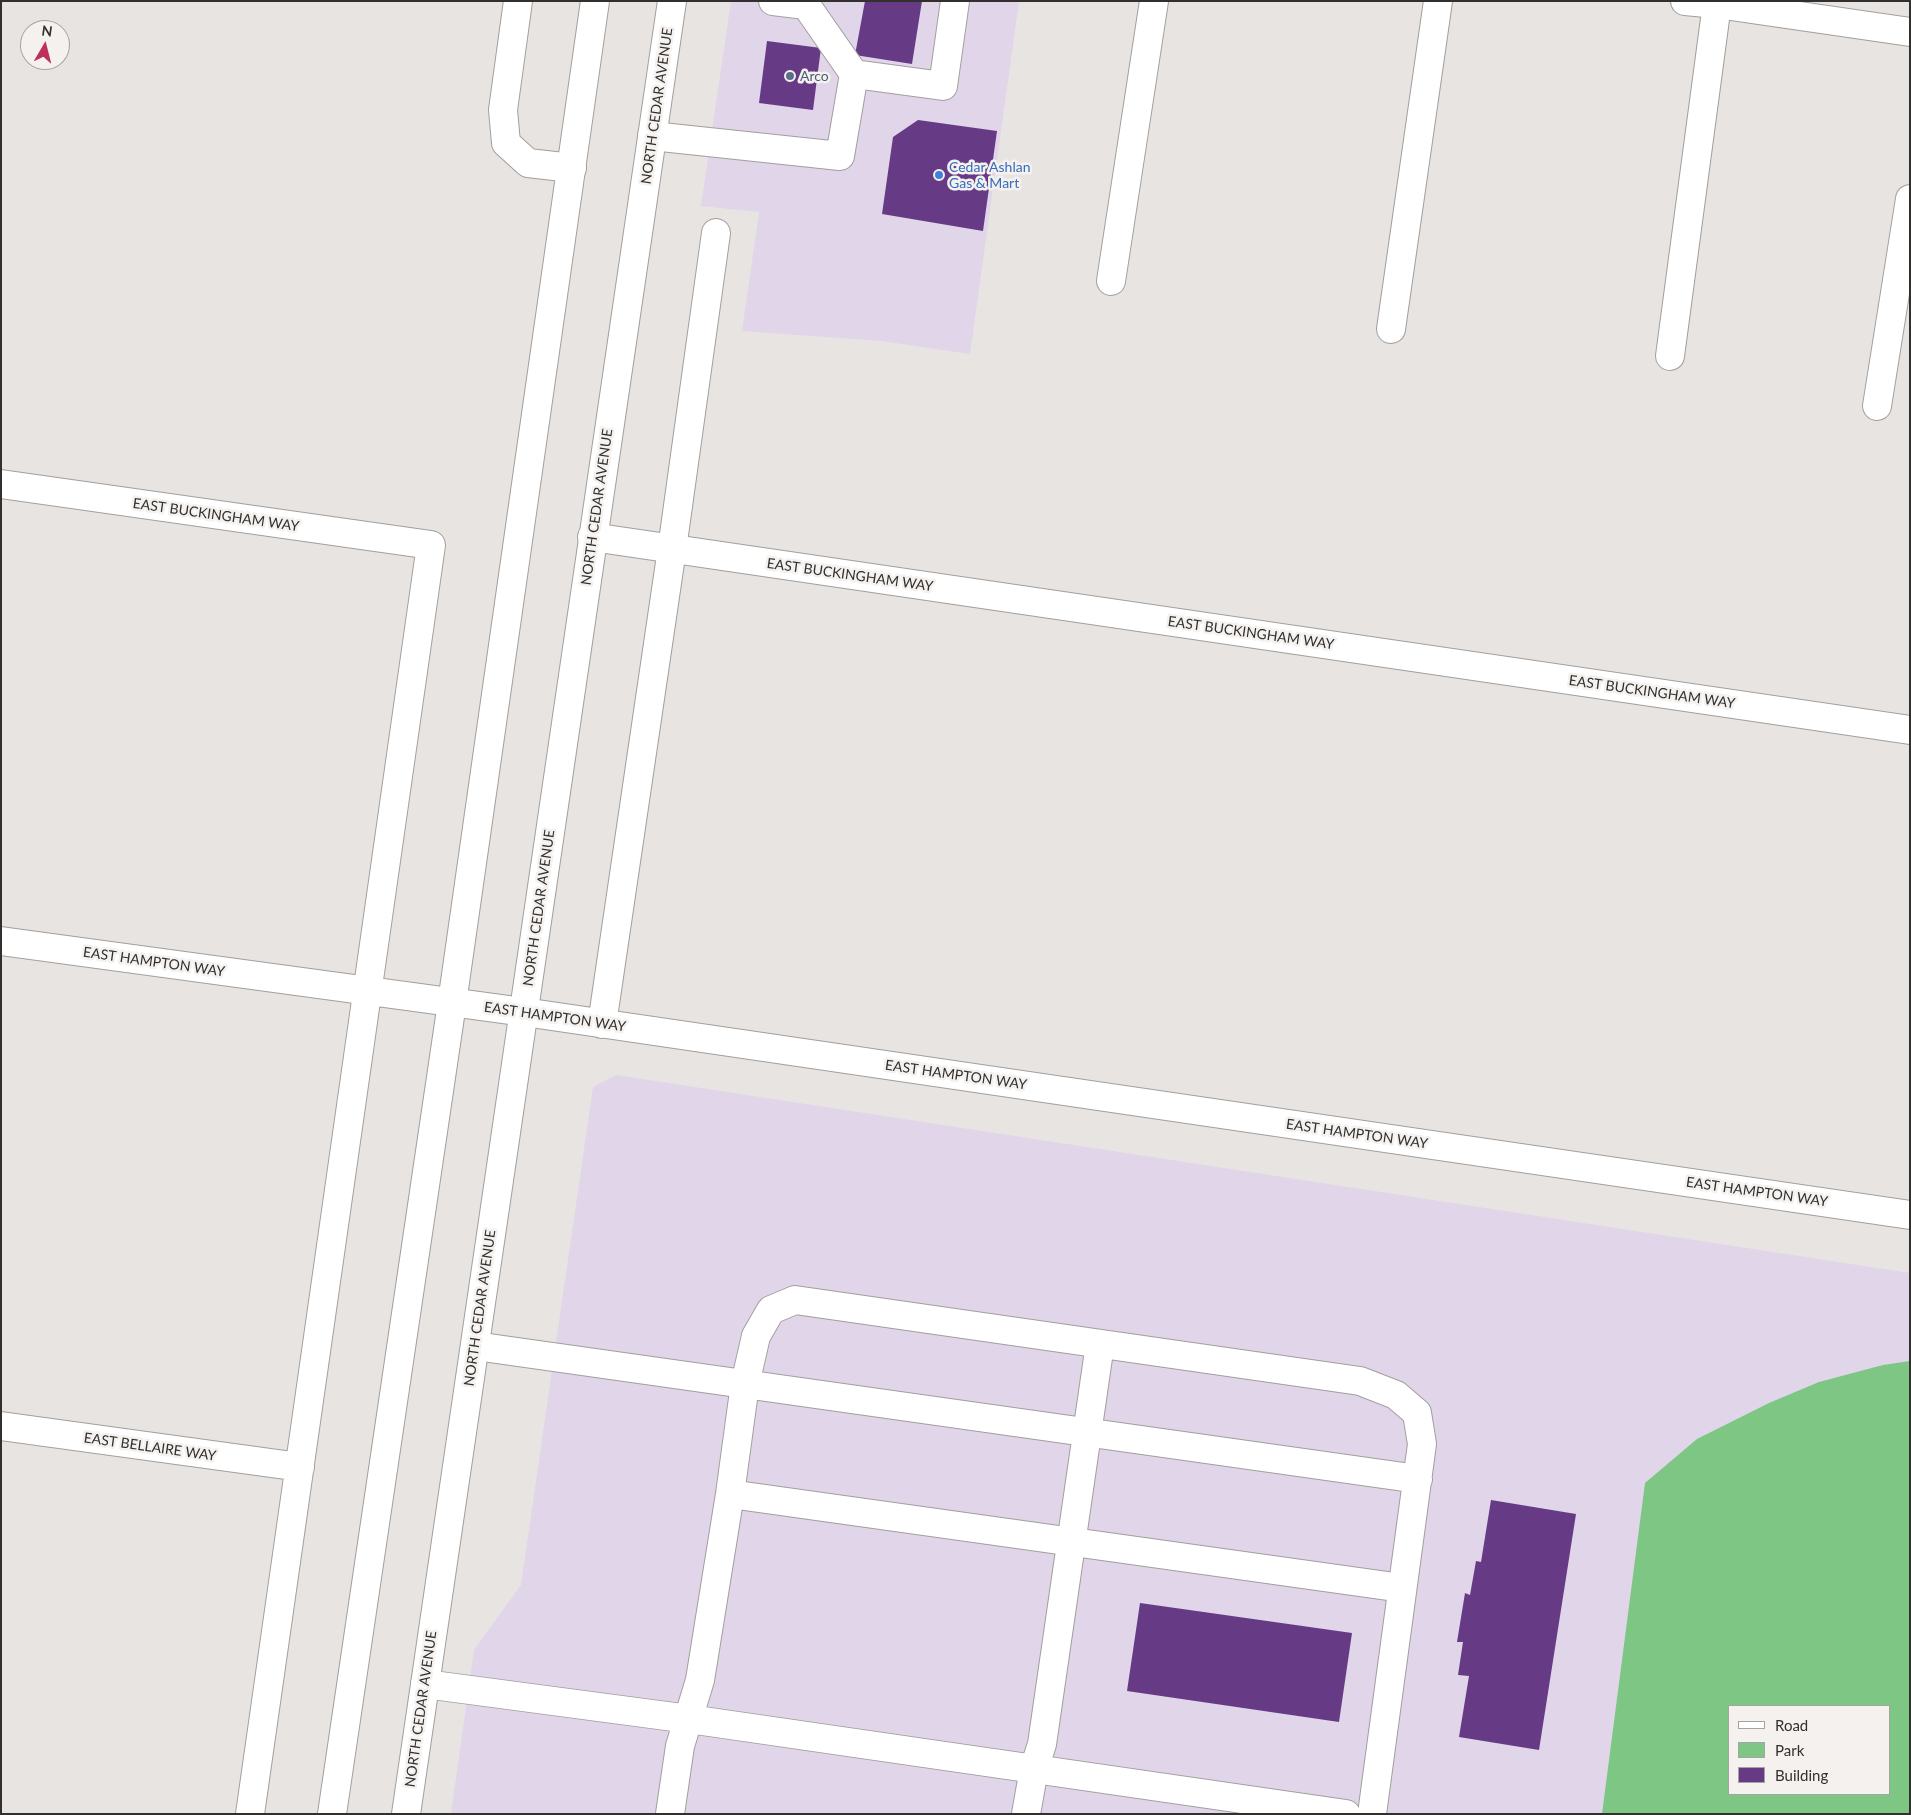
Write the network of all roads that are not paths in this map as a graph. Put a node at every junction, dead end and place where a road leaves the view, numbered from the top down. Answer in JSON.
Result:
{"nodes":[{"id":1,"x":518,"y":1,"type":"edge"},
{"id":2,"x":595,"y":1,"type":"edge"},
{"id":3,"x":672,"y":1,"type":"edge"},
{"id":4,"x":773,"y":1,"type":"edge"},
{"id":5,"x":955,"y":1,"type":"edge"},
{"id":6,"x":1154,"y":1,"type":"edge"},
{"id":7,"x":1438,"y":1,"type":"edge"},
{"id":8,"x":1684,"y":1,"type":"edge"},
{"id":9,"x":807,"y":3,"type":"edge"},
{"id":10,"x":1717,"y":4,"type":"junction"},
{"id":11,"x":1910,"y":32,"type":"edge"},
{"id":12,"x":854,"y":74,"type":"junction"},
{"id":13,"x":652,"y":136,"type":"junction"},
{"id":14,"x":572,"y":168,"type":"junction"},
{"id":15,"x":1910,"y":199,"type":"edge"},
{"id":16,"x":716,"y":233,"type":"dead end"},
{"id":17,"x":1111,"y":282,"type":"dead end"},
{"id":18,"x":1391,"y":329,"type":"dead end"},
{"id":19,"x":1670,"y":356,"type":"dead end"},
{"id":20,"x":1877,"y":406,"type":"dead end"},
{"id":21,"x":1,"y":484,"type":"edge"},
{"id":22,"x":592,"y":537,"type":"junction"},
{"id":23,"x":672,"y":549,"type":"junction"},
{"id":24,"x":1910,"y":730,"type":"edge"},
{"id":25,"x":1,"y":941,"type":"edge"},
{"id":26,"x":368,"y":991,"type":"junction"},
{"id":27,"x":452,"y":1003,"type":"junction"},
{"id":28,"x":524,"y":1012,"type":"junction"},
{"id":29,"x":602,"y":1024,"type":"junction"},
{"id":30,"x":1910,"y":1215,"type":"edge"},
{"id":31,"x":1100,"y":1344,"type":"junction"},
{"id":32,"x":474,"y":1346,"type":"junction"},
{"id":33,"x":745,"y":1384,"type":"junction"},
{"id":34,"x":1,"y":1426,"type":"edge"},
{"id":35,"x":1088,"y":1433,"type":"junction"},
{"id":36,"x":300,"y":1467,"type":"junction"},
{"id":37,"x":1418,"y":1479,"type":"junction"},
{"id":38,"x":730,"y":1494,"type":"junction"},
{"id":39,"x":1072,"y":1542,"type":"junction"},
{"id":40,"x":1402,"y":1588,"type":"junction"},
{"id":41,"x":425,"y":1684,"type":"junction"},
{"id":42,"x":689,"y":1719,"type":"junction"},
{"id":43,"x":1034,"y":1769,"type":"junction"},
{"id":44,"x":250,"y":1814,"type":"edge"},
{"id":45,"x":332,"y":1814,"type":"edge"},
{"id":46,"x":406,"y":1814,"type":"edge"},
{"id":47,"x":670,"y":1814,"type":"edge"},
{"id":48,"x":1026,"y":1814,"type":"edge"},
{"id":49,"x":1346,"y":1814,"type":"edge"},
{"id":50,"x":1372,"y":1814,"type":"edge"}],
"edges":[{"from":1,"to":14,"type":"street"},
{"from":2,"to":14,"type":"street"},
{"from":3,"to":13,"type":"street","name":"NORTH CEDAR AVENUE"},
{"from":4,"to":9,"type":"street"},
{"from":5,"to":12,"type":"street"},
{"from":6,"to":17,"type":"street"},
{"from":7,"to":18,"type":"street"},
{"from":8,"to":10,"type":"street"},
{"from":9,"to":12,"type":"street"},
{"from":10,"to":11,"type":"street"},
{"from":10,"to":19,"type":"street"},
{"from":12,"to":13,"type":"street"},
{"from":13,"to":22,"type":"street","name":"NORTH CEDAR AVENUE"},
{"from":14,"to":27,"type":"street"},
{"from":15,"to":20,"type":"street"},
{"from":16,"to":23,"type":"street"},
{"from":21,"to":26,"type":"street","name":"EAST BUCKINGHAM WAY"},
{"from":22,"to":23,"type":"street","name":"EAST BUCKINGHAM WAY"},
{"from":22,"to":28,"type":"street","name":"NORTH CEDAR AVENUE"},
{"from":23,"to":24,"type":"street","name":"EAST BUCKINGHAM WAY"},
{"from":23,"to":29,"type":"street"},
{"from":25,"to":26,"type":"street","name":"EAST HAMPTON WAY"},
{"from":26,"to":27,"type":"street","name":"EAST HAMPTON WAY"},
{"from":26,"to":36,"type":"street"},
{"from":27,"to":28,"type":"street","name":"EAST HAMPTON WAY"},
{"from":27,"to":45,"type":"street"},
{"from":28,"to":29,"type":"street","name":"EAST HAMPTON WAY"},
{"from":28,"to":32,"type":"street","name":"NORTH CEDAR AVENUE"},
{"from":29,"to":30,"type":"street","name":"EAST HAMPTON WAY"},
{"from":31,"to":33,"type":"street"},
{"from":31,"to":35,"type":"street"},
{"from":31,"to":37,"type":"street"},
{"from":32,"to":33,"type":"street"},
{"from":32,"to":41,"type":"street","name":"NORTH CEDAR AVENUE"},
{"from":33,"to":35,"type":"street"},
{"from":33,"to":38,"type":"street"},
{"from":34,"to":36,"type":"street","name":"EAST BELLAIRE WAY"},
{"from":35,"to":37,"type":"street"},
{"from":35,"to":39,"type":"street"},
{"from":36,"to":44,"type":"street"},
{"from":37,"to":40,"type":"street"},
{"from":38,"to":39,"type":"street"},
{"from":38,"to":42,"type":"street"},
{"from":39,"to":40,"type":"street"},
{"from":39,"to":43,"type":"street"},
{"from":40,"to":50,"type":"street"},
{"from":41,"to":42,"type":"street"},
{"from":41,"to":46,"type":"street","name":"NORTH CEDAR AVENUE"},
{"from":42,"to":43,"type":"street"},
{"from":42,"to":47,"type":"street"},
{"from":43,"to":48,"type":"street"},
{"from":43,"to":49,"type":"street"}]}
